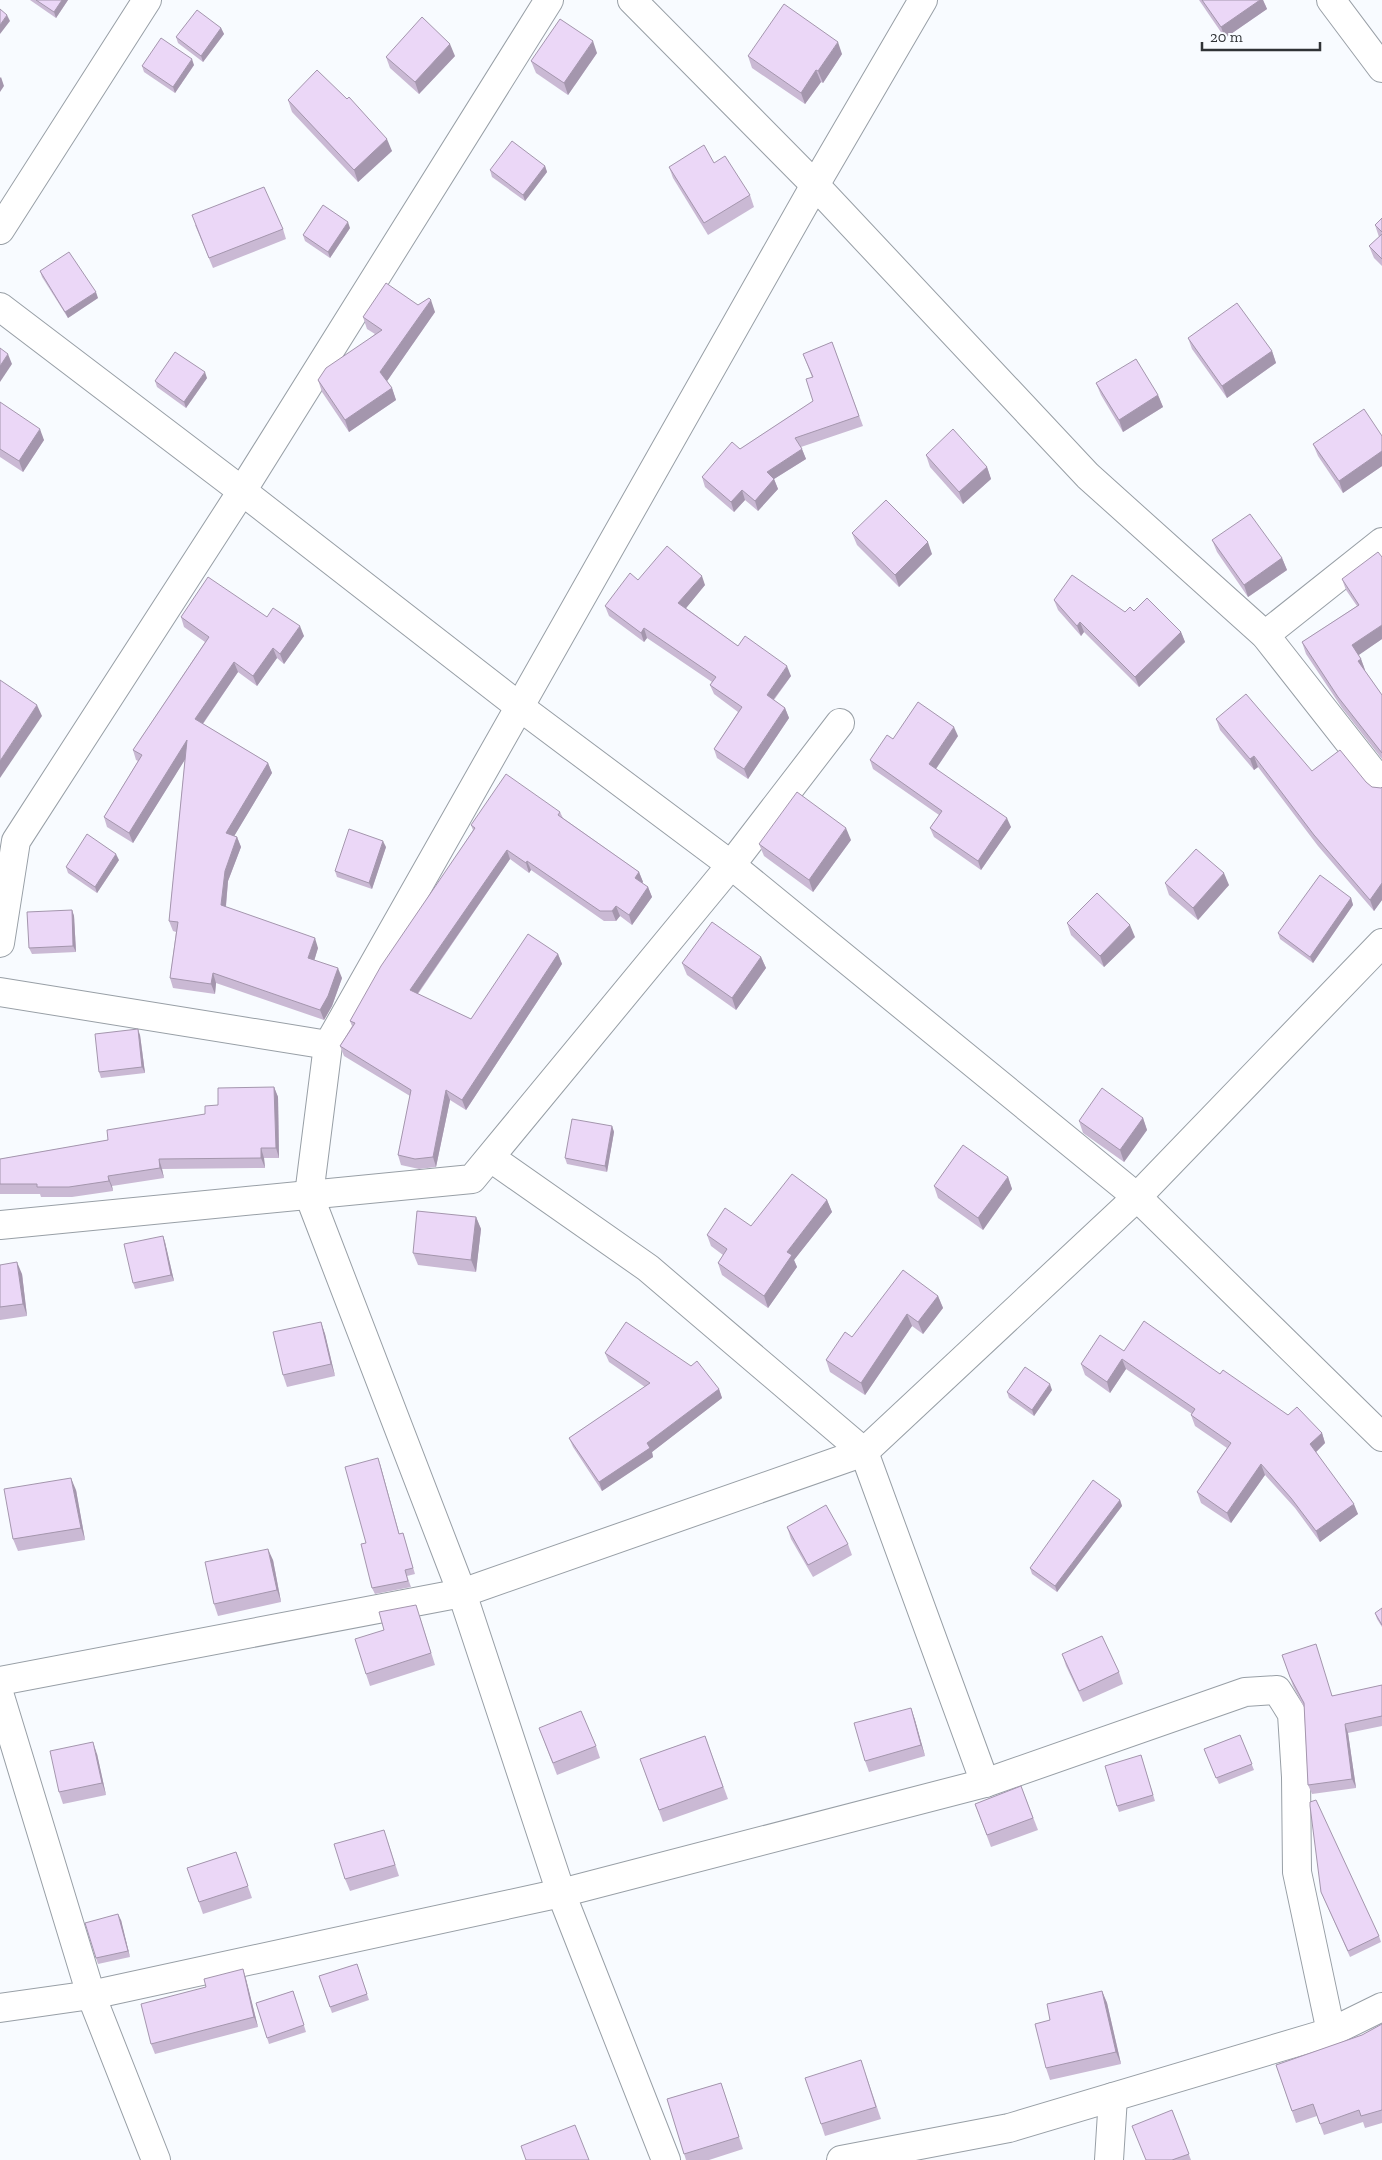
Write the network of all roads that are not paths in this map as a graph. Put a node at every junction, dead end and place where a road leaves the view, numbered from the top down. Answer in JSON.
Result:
{"nodes":[{"id":1,"x":147,"y":0,"type":"edge"},
{"id":2,"x":549,"y":0,"type":"edge"},
{"id":3,"x":632,"y":0,"type":"edge"},
{"id":4,"x":923,"y":0,"type":"edge"},
{"id":5,"x":1331,"y":0,"type":"edge"},
{"id":6,"x":1382,"y":68,"type":"edge"},
{"id":7,"x":815,"y":185,"type":"junction"},
{"id":8,"x":0,"y":230,"type":"edge"},
{"id":9,"x":0,"y":307,"type":"edge"},
{"id":10,"x":242,"y":491,"type":"junction"},
{"id":11,"x":1382,"y":542,"type":"edge"},
{"id":12,"x":1266,"y":635,"type":"junction"},
{"id":13,"x":520,"y":707,"type":"junction"},
{"id":14,"x":840,"y":723,"type":"dead end"},
{"id":15,"x":1382,"y":784,"type":"edge"},
{"id":16,"x":731,"y":865,"type":"junction"},
{"id":17,"x":0,"y":943,"type":"edge"},
{"id":18,"x":1382,"y":943,"type":"edge"},
{"id":19,"x":0,"y":992,"type":"edge"},
{"id":20,"x":328,"y":1045,"type":"junction"},
{"id":21,"x":491,"y":1158,"type":"junction"},
{"id":22,"x":309,"y":1195,"type":"junction"},
{"id":23,"x":1137,"y":1197,"type":"junction"},
{"id":24,"x":0,"y":1225,"type":"edge"},
{"id":25,"x":1382,"y":1437,"type":"edge"},
{"id":26,"x":864,"y":1452,"type":"junction"},
{"id":27,"x":462,"y":1593,"type":"junction"},
{"id":28,"x":0,"y":1681,"type":"edge"},
{"id":29,"x":0,"y":1696,"type":"edge"},
{"id":30,"x":985,"y":1783,"type":"junction"},
{"id":31,"x":561,"y":1893,"type":"junction"},
{"id":32,"x":91,"y":1995,"type":"junction"},
{"id":33,"x":0,"y":2008,"type":"edge"},
{"id":34,"x":1382,"y":2008,"type":"edge"},
{"id":35,"x":1330,"y":2032,"type":"junction"},
{"id":36,"x":1113,"y":2096,"type":"junction"},
{"id":37,"x":156,"y":2160,"type":"edge"},
{"id":38,"x":666,"y":2160,"type":"edge"},
{"id":39,"x":841,"y":2160,"type":"edge"},
{"id":40,"x":1109,"y":2160,"type":"edge"}],
"edges":[{"from":1,"to":8,"type":"street"},
{"from":2,"to":10,"type":"street"},
{"from":3,"to":7,"type":"street"},
{"from":4,"to":7,"type":"street"},
{"from":5,"to":6,"type":"street"},
{"from":7,"to":12,"type":"street"},
{"from":7,"to":13,"type":"street"},
{"from":9,"to":10,"type":"street"},
{"from":10,"to":13,"type":"street"},
{"from":10,"to":17,"type":"street"},
{"from":11,"to":12,"type":"street"},
{"from":12,"to":15,"type":"street"},
{"from":13,"to":16,"type":"street"},
{"from":13,"to":20,"type":"street"},
{"from":14,"to":16,"type":"street"},
{"from":16,"to":21,"type":"street"},
{"from":16,"to":23,"type":"street"},
{"from":18,"to":23,"type":"street"},
{"from":19,"to":20,"type":"street"},
{"from":20,"to":22,"type":"street"},
{"from":21,"to":22,"type":"street"},
{"from":21,"to":26,"type":"street"},
{"from":22,"to":24,"type":"street"},
{"from":22,"to":27,"type":"street"},
{"from":23,"to":25,"type":"street"},
{"from":23,"to":26,"type":"street"},
{"from":26,"to":27,"type":"street"},
{"from":26,"to":30,"type":"street"},
{"from":27,"to":28,"type":"street"},
{"from":27,"to":31,"type":"street"},
{"from":29,"to":32,"type":"street"},
{"from":30,"to":31,"type":"street"},
{"from":30,"to":35,"type":"street"},
{"from":31,"to":32,"type":"street"},
{"from":31,"to":38,"type":"street"},
{"from":32,"to":33,"type":"street"},
{"from":32,"to":37,"type":"street"},
{"from":34,"to":35,"type":"street"},
{"from":35,"to":36,"type":"street"},
{"from":36,"to":39,"type":"street"},
{"from":36,"to":40,"type":"street"}]}
